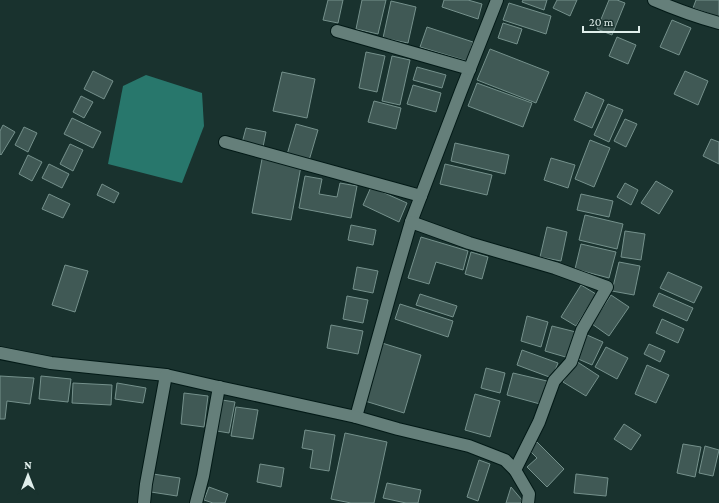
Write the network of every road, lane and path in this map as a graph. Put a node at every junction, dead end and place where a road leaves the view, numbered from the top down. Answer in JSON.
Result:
{"nodes":[{"id":1,"x":497,"y":0,"type":"edge"},
{"id":2,"x":654,"y":0,"type":"edge"},
{"id":3,"x":719,"y":23,"type":"edge"},
{"id":4,"x":337,"y":31,"type":"dead end"},
{"id":5,"x":470,"y":69,"type":"junction"},
{"id":6,"x":225,"y":142,"type":"dead end"},
{"id":7,"x":421,"y":196,"type":"junction"},
{"id":8,"x":411,"y":222,"type":"junction"},
{"id":9,"x":0,"y":353,"type":"edge"},
{"id":10,"x":166,"y":375,"type":"junction"},
{"id":11,"x":219,"y":387,"type":"junction"},
{"id":12,"x":356,"y":417,"type":"junction"},
{"id":13,"x":515,"y":470,"type":"junction"},
{"id":14,"x":144,"y":503,"type":"edge"},
{"id":15,"x":196,"y":503,"type":"edge"},
{"id":16,"x":528,"y":503,"type":"edge"}],
"edges":[{"from":1,"to":5,"type":"street"},
{"from":2,"to":3,"type":"street"},
{"from":4,"to":5,"type":"street"},
{"from":5,"to":7,"type":"street"},
{"from":6,"to":7,"type":"street"},
{"from":7,"to":8,"type":"street"},
{"from":8,"to":12,"type":"street"},
{"from":8,"to":13,"type":"street"},
{"from":9,"to":10,"type":"street"},
{"from":10,"to":11,"type":"street"},
{"from":10,"to":14,"type":"street"},
{"from":11,"to":12,"type":"street"},
{"from":11,"to":15,"type":"street"},
{"from":12,"to":13,"type":"street"},
{"from":13,"to":16,"type":"street"}]}
